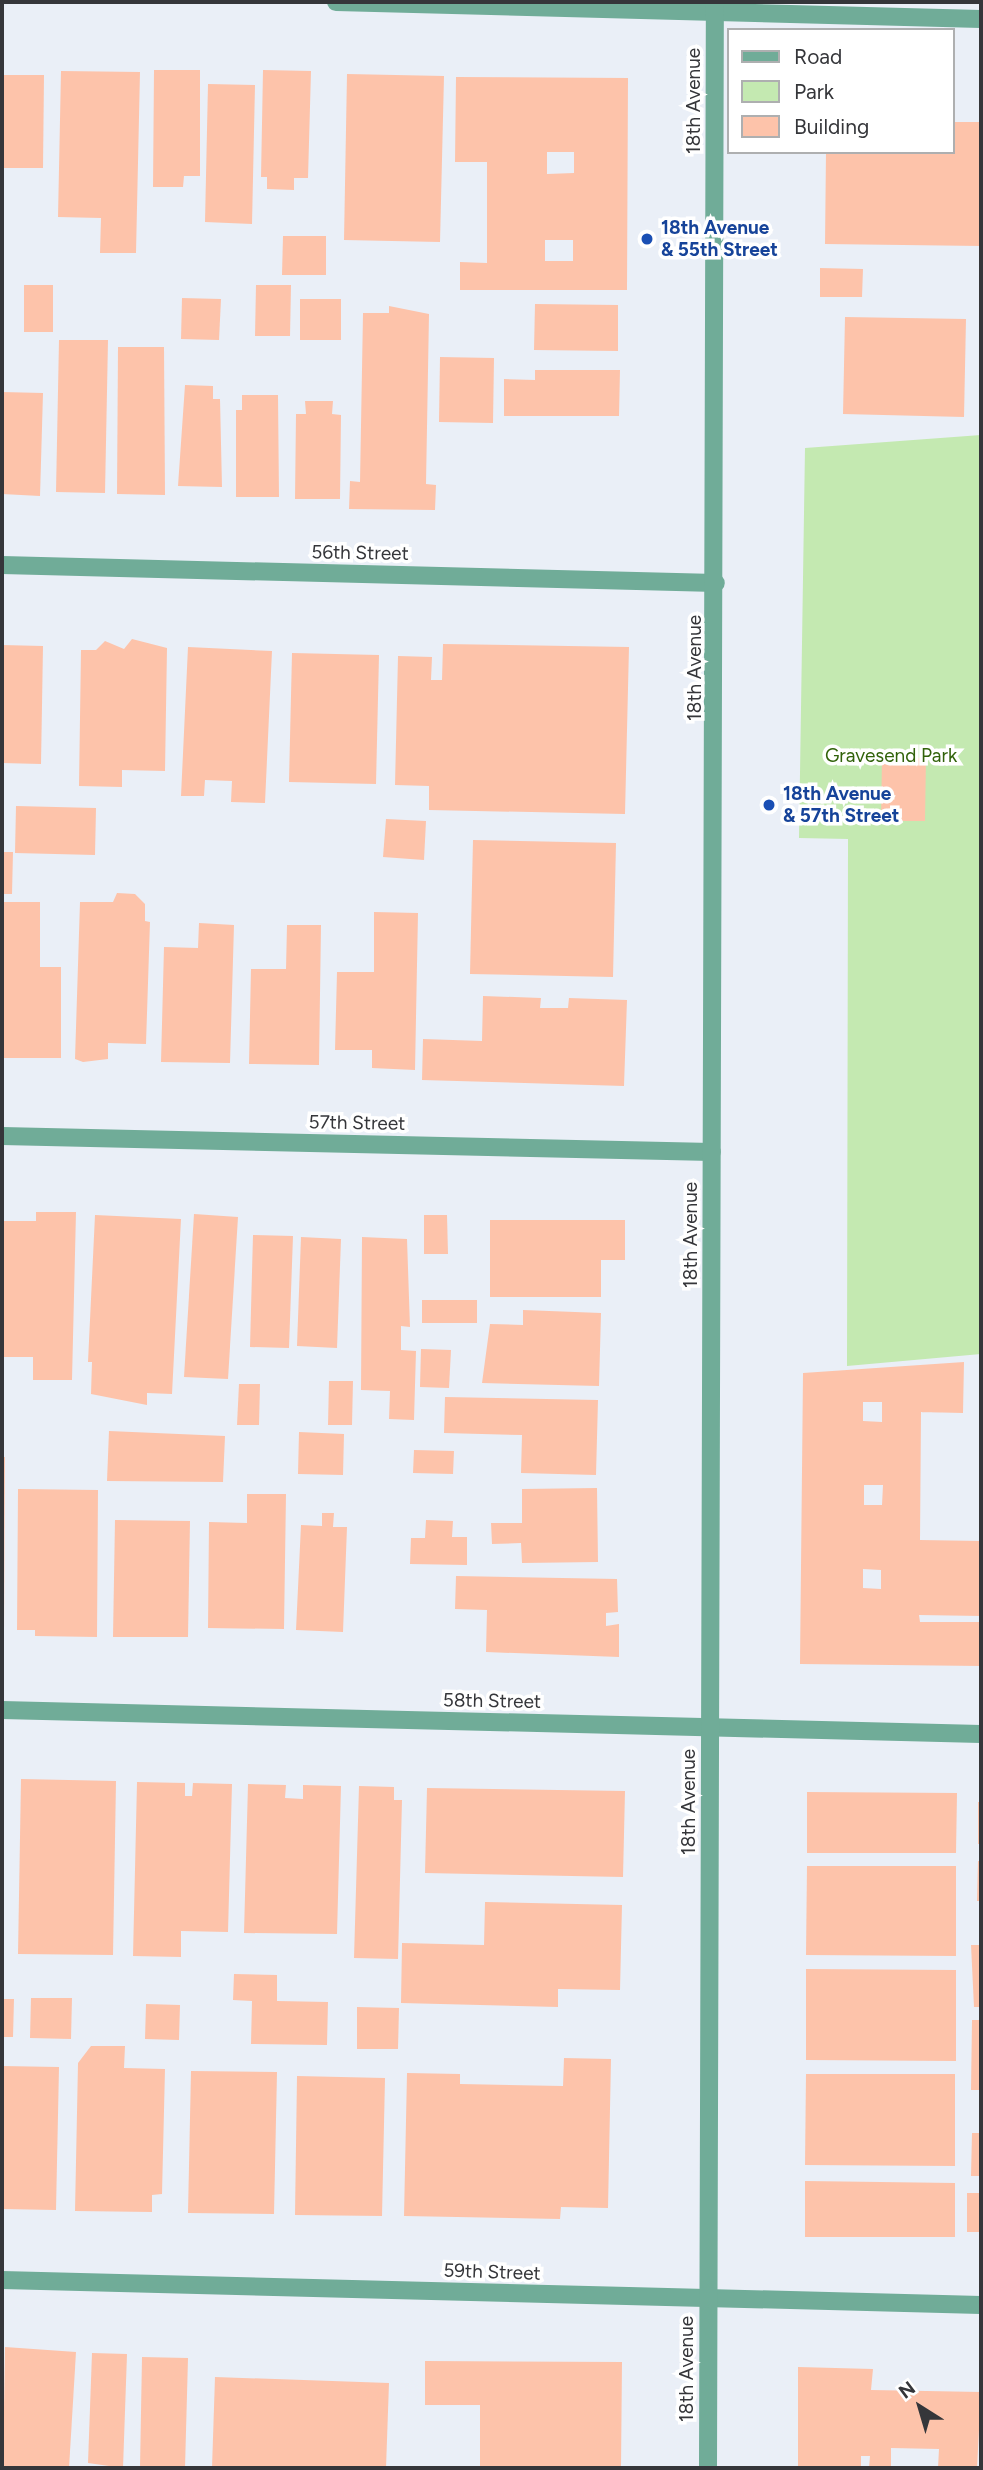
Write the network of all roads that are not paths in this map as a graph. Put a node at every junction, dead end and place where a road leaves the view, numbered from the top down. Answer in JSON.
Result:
{"nodes":[{"id":1,"x":336,"y":2,"type":"edge"},
{"id":2,"x":417,"y":3,"type":"edge"},
{"id":3,"x":715,"y":7,"type":"edge"},
{"id":4,"x":981,"y":19,"type":"edge"},
{"id":5,"x":2,"y":565,"type":"edge"},
{"id":6,"x":716,"y":583,"type":"junction"},
{"id":7,"x":2,"y":1136,"type":"edge"},
{"id":8,"x":712,"y":1152,"type":"junction"},
{"id":9,"x":2,"y":1710,"type":"edge"},
{"id":10,"x":711,"y":1728,"type":"junction"},
{"id":11,"x":981,"y":1734,"type":"edge"},
{"id":12,"x":2,"y":2280,"type":"edge"},
{"id":13,"x":708,"y":2298,"type":"junction"},
{"id":14,"x":981,"y":2305,"type":"edge"},
{"id":15,"x":708,"y":2468,"type":"edge"}],
"edges":[{"from":1,"to":2,"type":"street"},
{"from":2,"to":3,"type":"street"},
{"from":3,"to":4,"type":"street"},
{"from":3,"to":6,"type":"street","name":"18th Avenue"},
{"from":5,"to":6,"type":"street","name":"56th Street"},
{"from":6,"to":8,"type":"street","name":"18th Avenue"},
{"from":7,"to":8,"type":"street","name":"57th Street"},
{"from":8,"to":10,"type":"street","name":"18th Avenue"},
{"from":9,"to":10,"type":"street","name":"58th Street"},
{"from":10,"to":11,"type":"street","name":"58th Street"},
{"from":10,"to":13,"type":"street","name":"18th Avenue"},
{"from":12,"to":13,"type":"street","name":"59th Street"},
{"from":13,"to":14,"type":"street","name":"59th Street"},
{"from":13,"to":15,"type":"street","name":"18th Avenue"}]}
